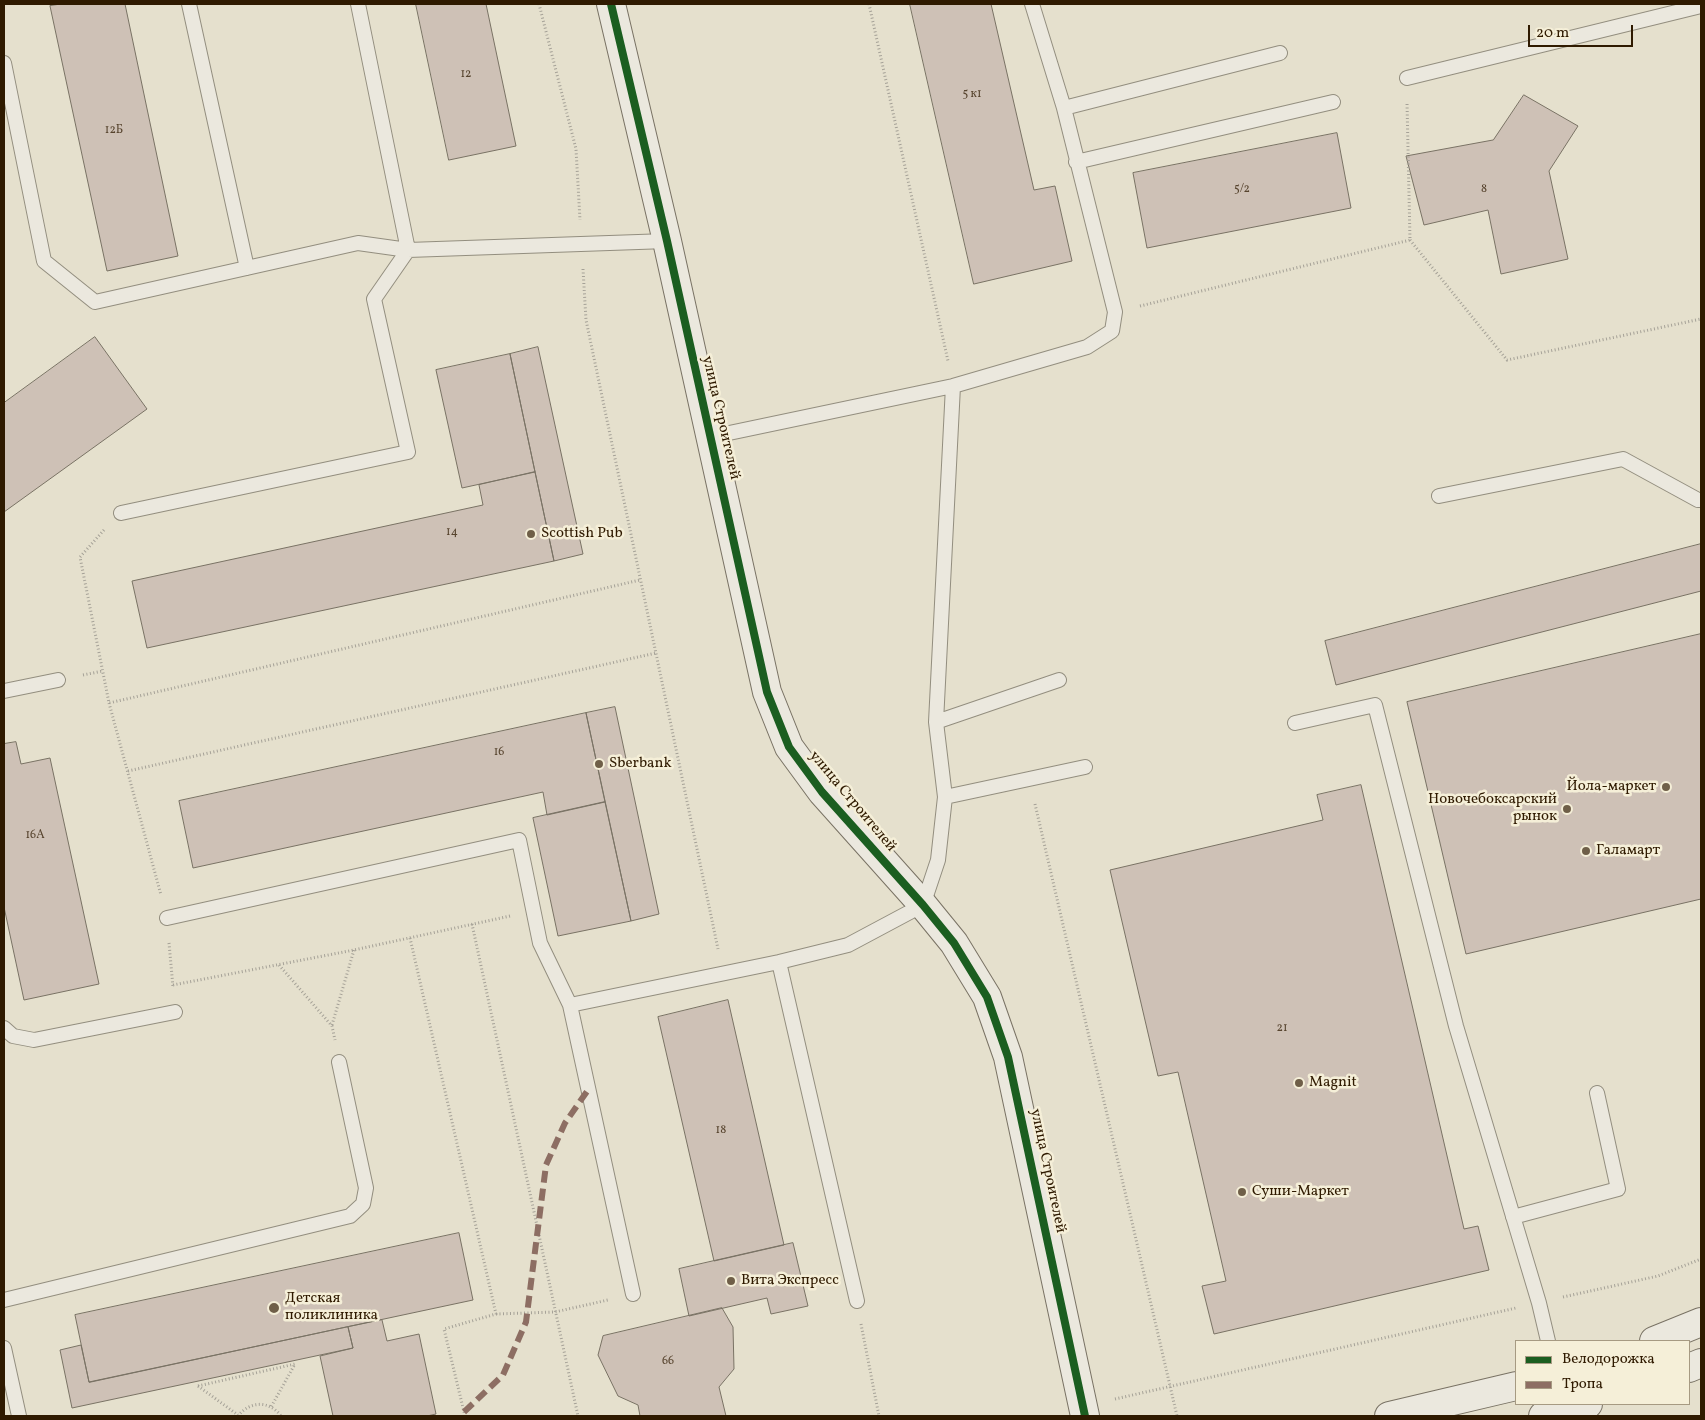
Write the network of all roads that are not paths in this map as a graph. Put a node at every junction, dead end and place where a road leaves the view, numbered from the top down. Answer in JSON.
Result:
{"nodes":[{"id":1,"x":189,"y":4,"type":"edge"},
{"id":2,"x":358,"y":4,"type":"edge"},
{"id":3,"x":611,"y":4,"type":"edge"},
{"id":4,"x":1032,"y":4,"type":"edge"},
{"id":5,"x":1701,"y":6,"type":"edge"},
{"id":6,"x":1280,"y":53,"type":"dead end"},
{"id":7,"x":4,"y":63,"type":"edge"},
{"id":8,"x":1407,"y":78,"type":"road end"},
{"id":9,"x":1333,"y":102,"type":"dead end"},
{"id":10,"x":1064,"y":108,"type":"junction"},
{"id":11,"x":1076,"y":162,"type":"junction"},
{"id":12,"x":667,"y":241,"type":"junction"},
{"id":13,"x":408,"y":250,"type":"junction"},
{"id":14,"x":247,"y":268,"type":"junction"},
{"id":15,"x":953,"y":386,"type":"junction"},
{"id":16,"x":710,"y":437,"type":"junction"},
{"id":17,"x":1439,"y":496,"type":"dead end"},
{"id":18,"x":1701,"y":500,"type":"edge"},
{"id":19,"x":121,"y":513,"type":"road end"},
{"id":20,"x":58,"y":680,"type":"dead end"},
{"id":21,"x":1059,"y":680,"type":"dead end"},
{"id":22,"x":4,"y":691,"type":"edge"},
{"id":23,"x":936,"y":722,"type":"junction"},
{"id":24,"x":1295,"y":723,"type":"dead end"},
{"id":25,"x":1085,"y":767,"type":"dead end"},
{"id":26,"x":945,"y":797,"type":"junction"},
{"id":27,"x":923,"y":905,"type":"junction"},
{"id":28,"x":167,"y":918,"type":"road end"},
{"id":29,"x":779,"y":962,"type":"junction"},
{"id":30,"x":570,"y":1005,"type":"junction"},
{"id":31,"x":175,"y":1012,"type":"road end"},
{"id":32,"x":4,"y":1028,"type":"edge"},
{"id":33,"x":339,"y":1062,"type":"road end"},
{"id":34,"x":1596,"y":1093,"type":"dead end"},
{"id":35,"x":1513,"y":1217,"type":"junction"},
{"id":36,"x":633,"y":1294,"type":"road end"},
{"id":37,"x":4,"y":1300,"type":"edge"},
{"id":38,"x":857,"y":1301,"type":"road end"},
{"id":39,"x":1701,"y":1322,"type":"edge"},
{"id":40,"x":1548,"y":1340,"type":"edge"},
{"id":41,"x":1656,"y":1340,"type":"edge"},
{"id":42,"x":4,"y":1348,"type":"edge"},
{"id":43,"x":1515,"y":1386,"type":"edge"},
{"id":44,"x":1584,"y":1405,"type":"edge"},
{"id":45,"x":1084,"y":1412,"type":"edge"},
{"id":46,"x":19,"y":1416,"type":"edge"},
{"id":47,"x":1390,"y":1416,"type":"edge"},
{"id":48,"x":1543,"y":1416,"type":"edge"}],
"edges":[{"from":1,"to":14,"type":"lane"},
{"from":2,"to":13,"type":"lane"},
{"from":3,"to":12,"type":"street","name":"улица Строителей"},
{"from":4,"to":10,"type":"lane"},
{"from":5,"to":8,"type":"lane"},
{"from":6,"to":10,"type":"lane"},
{"from":7,"to":14,"type":"lane"},
{"from":9,"to":11,"type":"lane"},
{"from":10,"to":11,"type":"lane"},
{"from":11,"to":15,"type":"lane"},
{"from":12,"to":13,"type":"lane"},
{"from":12,"to":16,"type":"street","name":"улица Строителей"},
{"from":13,"to":14,"type":"lane"},
{"from":13,"to":19,"type":"lane"},
{"from":15,"to":16,"type":"lane"},
{"from":15,"to":23,"type":"lane"},
{"from":16,"to":27,"type":"street","name":"улица Строителей"},
{"from":17,"to":18,"type":"lane"},
{"from":20,"to":22,"type":"lane"},
{"from":21,"to":23,"type":"lane"},
{"from":23,"to":26,"type":"lane"},
{"from":24,"to":35,"type":"lane"},
{"from":25,"to":26,"type":"lane"},
{"from":26,"to":27,"type":"lane"},
{"from":27,"to":29,"type":"lane"},
{"from":27,"to":45,"type":"street","name":"улица Строителей"},
{"from":28,"to":30,"type":"lane"},
{"from":29,"to":30,"type":"lane"},
{"from":29,"to":38,"type":"lane"},
{"from":30,"to":36,"type":"lane"},
{"from":31,"to":32,"type":"lane"},
{"from":33,"to":37,"type":"lane"},
{"from":34,"to":35,"type":"lane"},
{"from":35,"to":40,"type":"lane"},
{"from":39,"to":41,"type":"street"},
{"from":42,"to":46,"type":"lane"},
{"from":43,"to":47,"type":"street"},
{"from":44,"to":48,"type":"street"}]}
